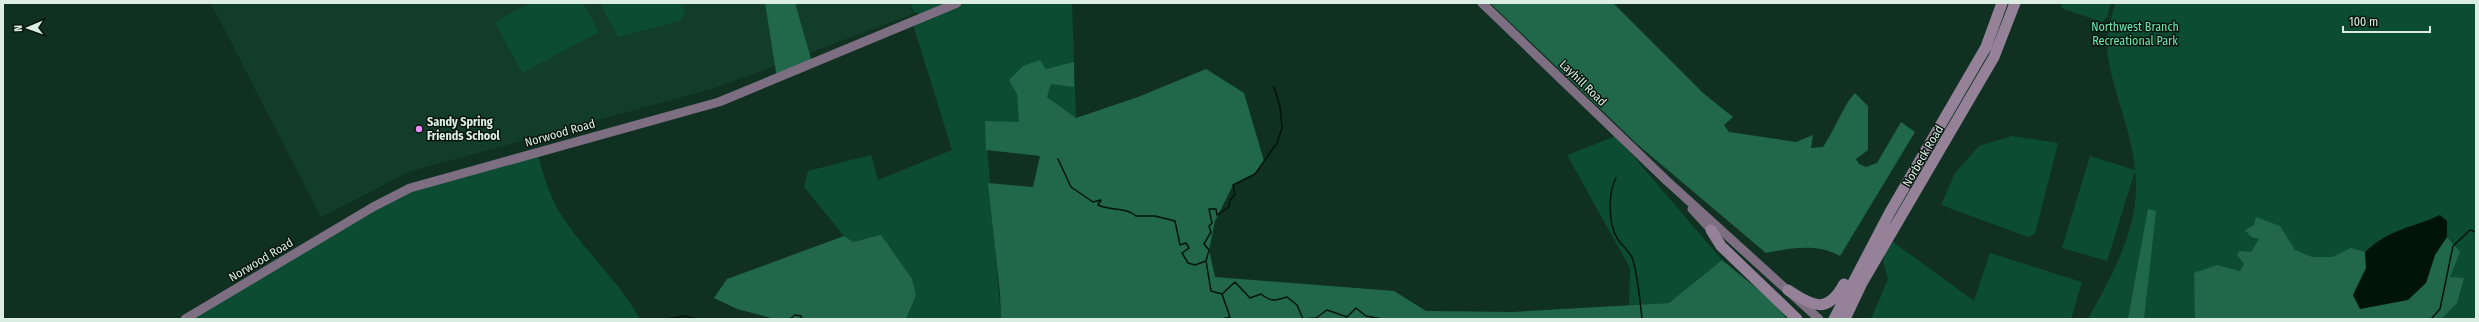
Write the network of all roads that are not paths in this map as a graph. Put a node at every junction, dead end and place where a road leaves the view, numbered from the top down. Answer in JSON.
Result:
{"nodes":[{"id":1,"x":956,"y":3,"type":"edge"},
{"id":2,"x":1482,"y":3,"type":"edge"},
{"id":3,"x":2002,"y":3,"type":"edge"},
{"id":4,"x":2015,"y":3,"type":"edge"},
{"id":5,"x":1667,"y":181,"type":"junction"},
{"id":6,"x":1904,"y":187,"type":"junction"},
{"id":7,"x":1898,"y":221,"type":"junction"},
{"id":8,"x":1711,"y":230,"type":"junction"},
{"id":9,"x":1788,"y":290,"type":"junction"},
{"id":10,"x":185,"y":319,"type":"edge"},
{"id":11,"x":1797,"y":319,"type":"edge"},
{"id":12,"x":1803,"y":319,"type":"edge"},
{"id":13,"x":1819,"y":319,"type":"edge"},
{"id":14,"x":1834,"y":319,"type":"edge"},
{"id":15,"x":1845,"y":319,"type":"edge"},
{"id":16,"x":1855,"y":319,"type":"edge"}],
"edges":[{"from":1,"to":10,"type":"main road","name":"Norwood Road"},
{"from":2,"to":5,"type":"main road","name":"Layhill Road"},
{"from":3,"to":6,"type":"main road","name":"Norbeck Road"},
{"from":4,"to":7,"type":"main road","name":"Norbeck Road"},
{"from":5,"to":8,"type":"main road","name":"Layhill Road"},
{"from":5,"to":9,"type":"main road","name":"Layhill Road"},
{"from":6,"to":9,"type":"main road"},
{"from":6,"to":14,"type":"main road","name":"Norbeck Road"},
{"from":7,"to":15,"type":"main road","name":"Norbeck Road"},
{"from":7,"to":16,"type":"main road"},
{"from":8,"to":11,"type":"main road"},
{"from":8,"to":12,"type":"main road","name":"Layhill Road"},
{"from":9,"to":13,"type":"main road","name":"Layhill Road"}]}
